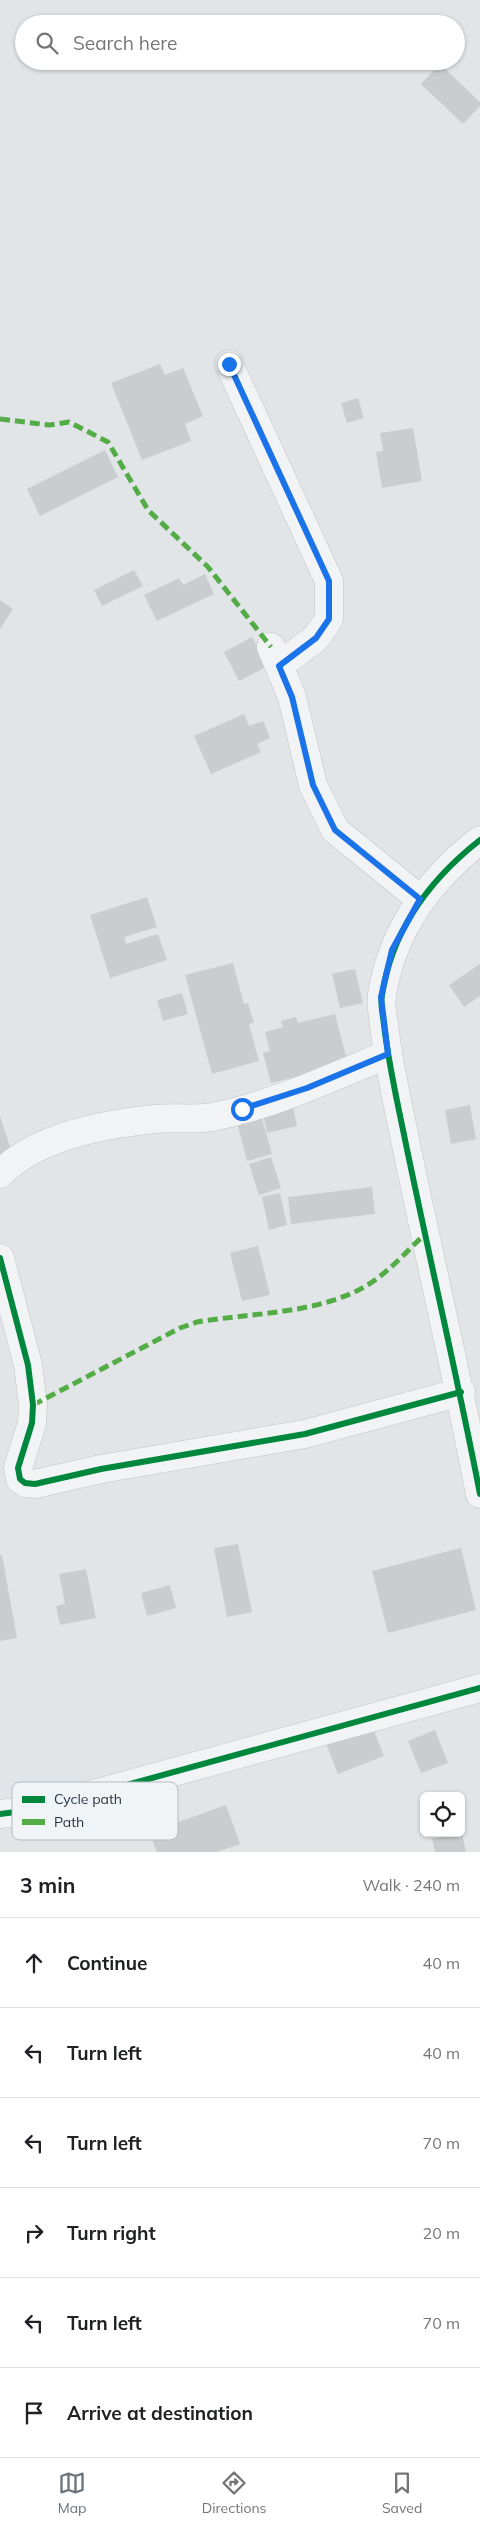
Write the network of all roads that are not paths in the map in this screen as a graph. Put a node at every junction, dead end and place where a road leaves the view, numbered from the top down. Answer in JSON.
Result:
{"nodes":[{"id":1,"x":229,"y":364,"type":"dead end"},
{"id":2,"x":480,"y":840,"type":"edge"},
{"id":3,"x":420,"y":899,"type":"junction"},
{"id":4,"x":388,"y":1054,"type":"junction"},
{"id":5,"x":0,"y":1174,"type":"edge"},
{"id":6,"x":0,"y":1258,"type":"edge"},
{"id":7,"x":460,"y":1392,"type":"junction"},
{"id":8,"x":480,"y":1494,"type":"edge"},
{"id":9,"x":480,"y":1688,"type":"edge"},
{"id":10,"x":137,"y":1782,"type":"edge"}],
"edges":[{"from":1,"to":3,"type":"street"},
{"from":2,"to":3,"type":"street"},
{"from":3,"to":4,"type":"street"},
{"from":4,"to":5,"type":"street"},
{"from":4,"to":7,"type":"street"},
{"from":6,"to":7,"type":"street"},
{"from":7,"to":8,"type":"street"},
{"from":9,"to":10,"type":"street"}]}
